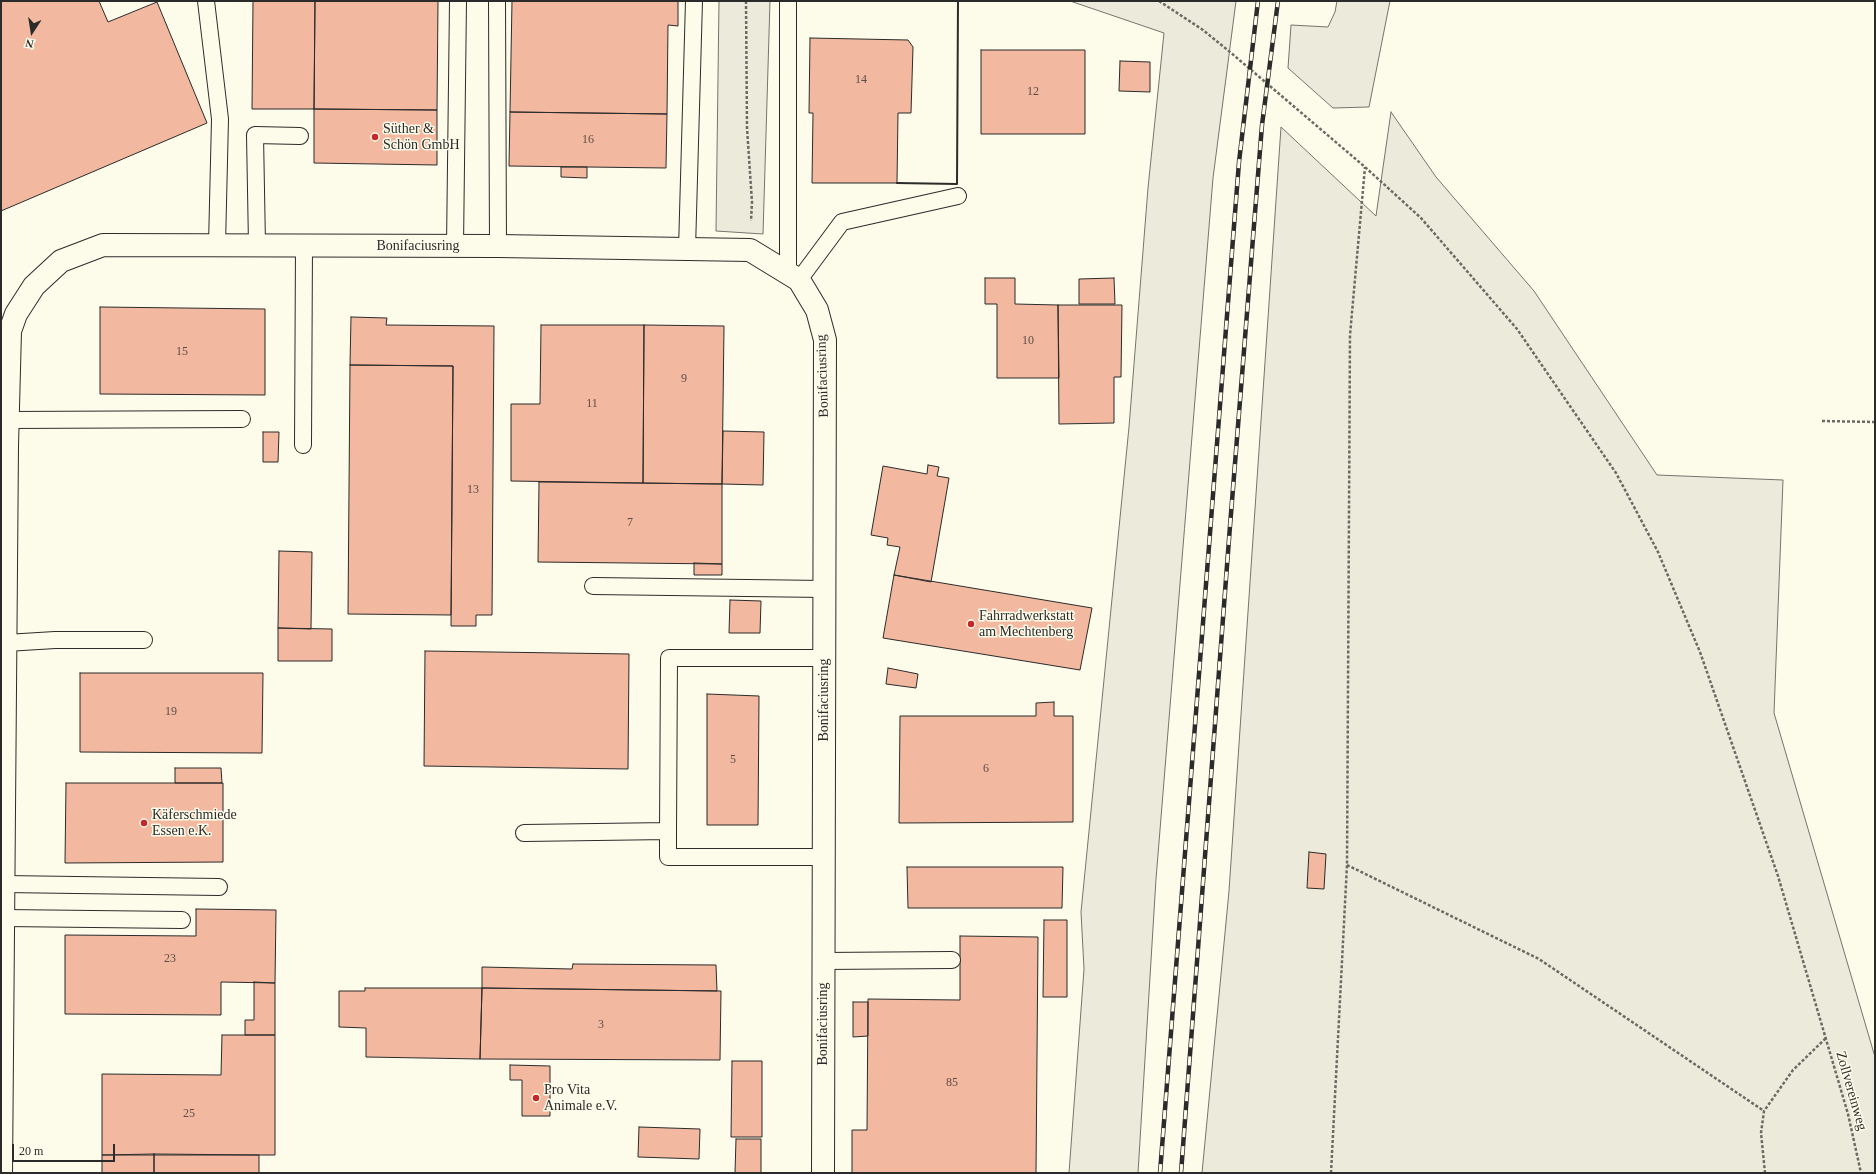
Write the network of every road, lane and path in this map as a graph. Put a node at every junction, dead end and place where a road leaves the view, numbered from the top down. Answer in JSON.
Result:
{"nodes":[{"id":1,"x":206,"y":1,"type":"edge"},
{"id":2,"x":458,"y":1,"type":"edge"},
{"id":3,"x":497,"y":1,"type":"edge"},
{"id":4,"x":694,"y":1,"type":"edge"},
{"id":5,"x":746,"y":1,"type":"edge"},
{"id":6,"x":788,"y":1,"type":"edge"},
{"id":7,"x":1160,"y":1,"type":"edge"},
{"id":8,"x":300,"y":136,"type":"dead end"},
{"id":9,"x":1365,"y":167,"type":"junction"},
{"id":10,"x":958,"y":196,"type":"dead end"},
{"id":11,"x":216,"y":245,"type":"junction"},
{"id":12,"x":257,"y":245,"type":"junction"},
{"id":13,"x":304,"y":246,"type":"junction"},
{"id":14,"x":455,"y":246,"type":"junction"},
{"id":15,"x":498,"y":246,"type":"junction"},
{"id":16,"x":687,"y":249,"type":"junction"},
{"id":17,"x":750,"y":250,"type":"junction"},
{"id":18,"x":794,"y":276,"type":"junction"},
{"id":19,"x":4,"y":395,"type":"edge"},
{"id":20,"x":242,"y":419,"type":"dead end"},
{"id":21,"x":7,"y":420,"type":"junction"},
{"id":22,"x":1822,"y":421,"type":"dead end"},
{"id":23,"x":1875,"y":422,"type":"edge"},
{"id":24,"x":302,"y":445,"type":"dead end"},
{"id":25,"x":4,"y":446,"type":"edge"},
{"id":26,"x":594,"y":586,"type":"dead end"},
{"id":27,"x":824,"y":589,"type":"junction"},
{"id":28,"x":144,"y":640,"type":"dead end"},
{"id":29,"x":6,"y":642,"type":"junction"},
{"id":30,"x":824,"y":658,"type":"junction"},
{"id":31,"x":3,"y":692,"type":"edge"},
{"id":32,"x":668,"y":831,"type":"junction"},
{"id":33,"x":524,"y":833,"type":"dead end"},
{"id":34,"x":824,"y":857,"type":"junction"},
{"id":35,"x":1347,"y":865,"type":"junction"},
{"id":36,"x":4,"y":884,"type":"junction"},
{"id":37,"x":219,"y":886,"type":"dead end"},
{"id":38,"x":4,"y":918,"type":"junction"},
{"id":39,"x":182,"y":920,"type":"dead end"},
{"id":40,"x":952,"y":960,"type":"dead end"},
{"id":41,"x":823,"y":961,"type":"junction"},
{"id":42,"x":1825,"y":1039,"type":"junction"},
{"id":43,"x":1764,"y":1111,"type":"junction"},
{"id":44,"x":1,"y":1173,"type":"edge"},
{"id":45,"x":823,"y":1173,"type":"edge"},
{"id":46,"x":1331,"y":1173,"type":"edge"},
{"id":47,"x":1765,"y":1173,"type":"edge"},
{"id":48,"x":1861,"y":1173,"type":"edge"}],
"edges":[{"from":1,"to":11,"type":"lane"},
{"from":2,"to":14,"type":"lane"},
{"from":3,"to":15,"type":"lane"},
{"from":4,"to":16,"type":"lane"},
{"from":5,"to":17,"type":"path"},
{"from":6,"to":18,"type":"lane"},
{"from":7,"to":9,"type":"path","name":"Zollvereinweg"},
{"from":8,"to":12,"type":"lane"},
{"from":9,"to":35,"type":"path"},
{"from":9,"to":42,"type":"path","name":"Zollvereinweg"},
{"from":10,"to":18,"type":"lane"},
{"from":11,"to":12,"type":"street","name":"Bonifaciusring"},
{"from":11,"to":19,"type":"street","name":"Bonifaciusring"},
{"from":12,"to":13,"type":"street","name":"Bonifaciusring"},
{"from":13,"to":14,"type":"street","name":"Bonifaciusring"},
{"from":13,"to":24,"type":"lane"},
{"from":14,"to":15,"type":"street","name":"Bonifaciusring"},
{"from":15,"to":16,"type":"street","name":"Bonifaciusring"},
{"from":16,"to":17,"type":"street","name":"Bonifaciusring"},
{"from":17,"to":18,"type":"street","name":"Bonifaciusring"},
{"from":18,"to":27,"type":"street","name":"Bonifaciusring"},
{"from":19,"to":21,"type":"street","name":"Bonifaciusring"},
{"from":20,"to":21,"type":"lane"},
{"from":21,"to":25,"type":"street","name":"Bonifaciusring"},
{"from":22,"to":23,"type":"path"},
{"from":25,"to":29,"type":"street","name":"Bonifaciusring"},
{"from":26,"to":27,"type":"lane"},
{"from":27,"to":30,"type":"street","name":"Bonifaciusring"},
{"from":28,"to":29,"type":"lane"},
{"from":29,"to":31,"type":"street","name":"Bonifaciusring"},
{"from":30,"to":32,"type":"lane"},
{"from":30,"to":34,"type":"street","name":"Bonifaciusring"},
{"from":31,"to":36,"type":"street","name":"Bonifaciusring"},
{"from":32,"to":33,"type":"lane"},
{"from":32,"to":34,"type":"lane"},
{"from":34,"to":41,"type":"street","name":"Bonifaciusring"},
{"from":35,"to":43,"type":"path"},
{"from":35,"to":46,"type":"path"},
{"from":36,"to":37,"type":"lane"},
{"from":36,"to":38,"type":"street","name":"Bonifaciusring"},
{"from":38,"to":39,"type":"lane"},
{"from":38,"to":44,"type":"street","name":"Bonifaciusring"},
{"from":40,"to":41,"type":"lane"},
{"from":41,"to":45,"type":"street","name":"Bonifaciusring"},
{"from":42,"to":43,"type":"path"},
{"from":42,"to":48,"type":"path","name":"Zollvereinweg"},
{"from":43,"to":47,"type":"path"}]}
